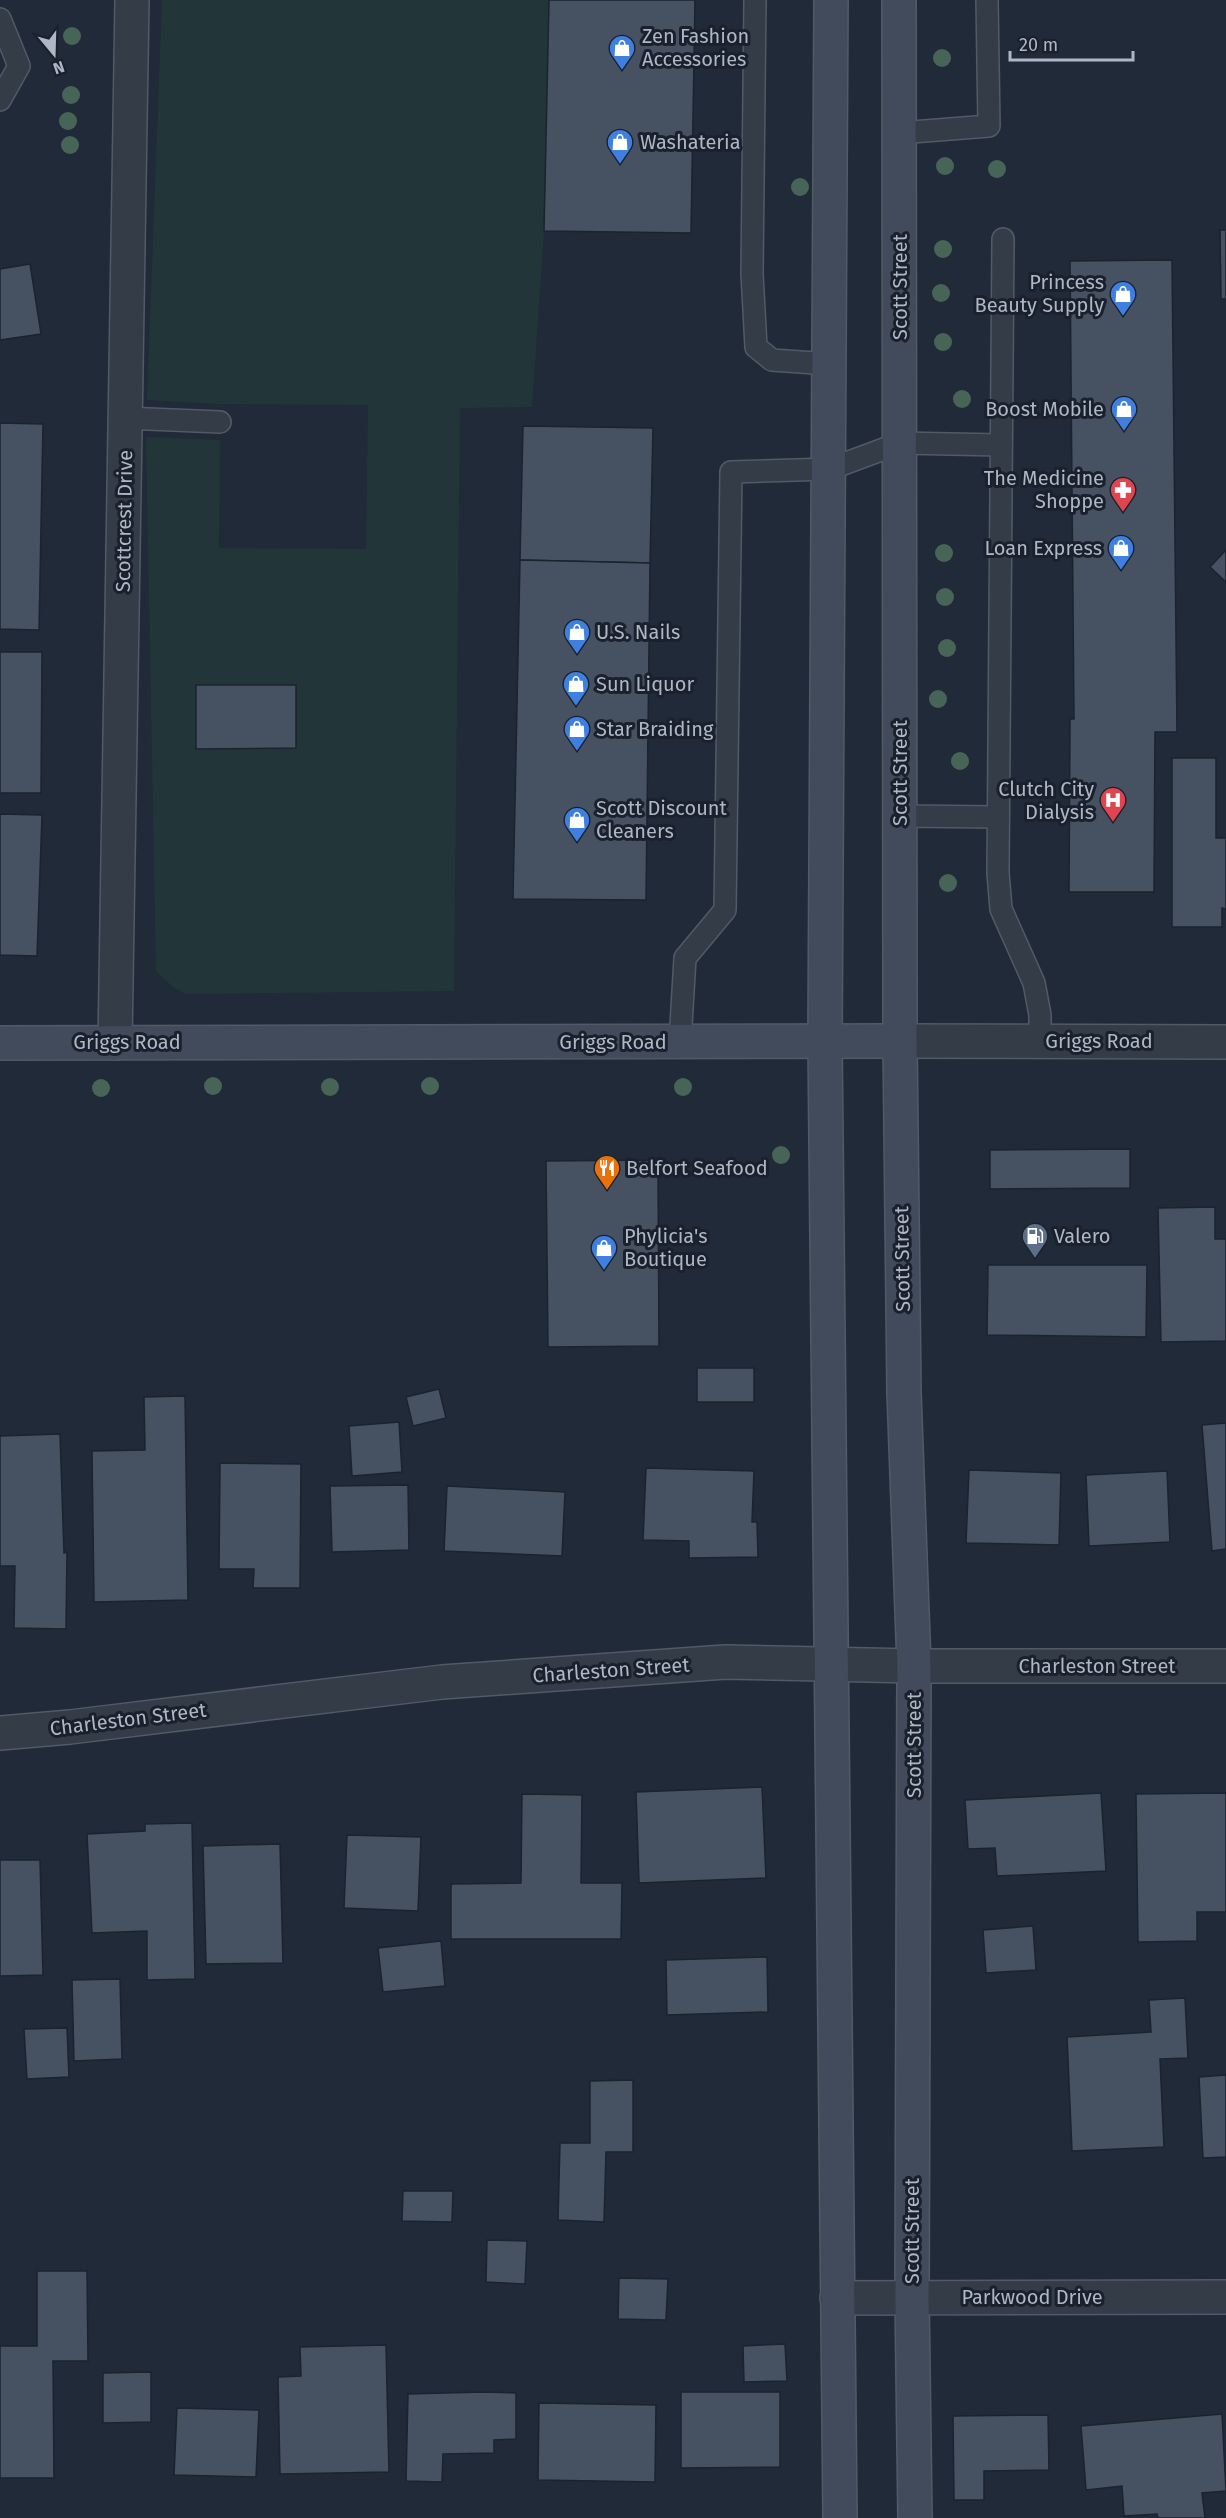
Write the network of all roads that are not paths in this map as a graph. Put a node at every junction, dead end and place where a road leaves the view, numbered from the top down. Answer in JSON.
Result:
{"nodes":[{"id":1,"x":132,"y":0,"type":"edge"},
{"id":2,"x":755,"y":0,"type":"edge"},
{"id":3,"x":831,"y":0,"type":"edge"},
{"id":4,"x":899,"y":0,"type":"edge"},
{"id":5,"x":987,"y":0,"type":"edge"},
{"id":6,"x":0,"y":19,"type":"edge"},
{"id":7,"x":0,"y":100,"type":"edge"},
{"id":8,"x":899,"y":133,"type":"junction"},
{"id":9,"x":1003,"y":239,"type":"dead end"},
{"id":10,"x":830,"y":364,"type":"junction"},
{"id":11,"x":125,"y":418,"type":"junction"},
{"id":12,"x":220,"y":422,"type":"dead end"},
{"id":13,"x":900,"y":443,"type":"junction"},
{"id":14,"x":1001,"y":445,"type":"junction"},
{"id":15,"x":830,"y":469,"type":"junction"},
{"id":16,"x":900,"y":816,"type":"junction"},
{"id":17,"x":998,"y":817,"type":"junction"},
{"id":18,"x":825,"y":1041,"type":"junction"},
{"id":19,"x":900,"y":1041,"type":"junction"},
{"id":20,"x":1041,"y":1041,"type":"junction"},
{"id":21,"x":0,"y":1042,"type":"edge"},
{"id":22,"x":115,"y":1042,"type":"junction"},
{"id":23,"x":680,"y":1042,"type":"junction"},
{"id":24,"x":1226,"y":1042,"type":"edge"},
{"id":25,"x":832,"y":1664,"type":"junction"},
{"id":26,"x":914,"y":1666,"type":"junction"},
{"id":27,"x":1226,"y":1666,"type":"edge"},
{"id":28,"x":0,"y":1733,"type":"edge"},
{"id":29,"x":912,"y":2297,"type":"junction"},
{"id":30,"x":1226,"y":2297,"type":"edge"},
{"id":31,"x":837,"y":2298,"type":"junction"},
{"id":32,"x":840,"y":2518,"type":"edge"},
{"id":33,"x":915,"y":2518,"type":"edge"}],
"edges":[{"from":1,"to":11,"type":"street","name":"Scottcrest Drive"},
{"from":2,"to":10,"type":"lane"},
{"from":3,"to":10,"type":"main road"},
{"from":4,"to":8,"type":"main road","name":"Scott Street"},
{"from":5,"to":8,"type":"lane"},
{"from":6,"to":7,"type":"lane"},
{"from":8,"to":13,"type":"main road","name":"Scott Street"},
{"from":9,"to":14,"type":"lane"},
{"from":10,"to":15,"type":"main road"},
{"from":11,"to":12,"type":"lane"},
{"from":11,"to":22,"type":"street","name":"Scottcrest Drive"},
{"from":13,"to":14,"type":"lane"},
{"from":13,"to":15,"type":"lane"},
{"from":13,"to":16,"type":"main road","name":"Scott Street"},
{"from":14,"to":17,"type":"lane"},
{"from":15,"to":18,"type":"main road"},
{"from":15,"to":23,"type":"lane"},
{"from":16,"to":17,"type":"lane"},
{"from":16,"to":19,"type":"main road","name":"Scott Street"},
{"from":17,"to":20,"type":"lane"},
{"from":18,"to":19,"type":"main road","name":"Griggs Road"},
{"from":18,"to":23,"type":"main road","name":"Griggs Road"},
{"from":18,"to":25,"type":"main road"},
{"from":19,"to":20,"type":"street","name":"Griggs Road"},
{"from":19,"to":26,"type":"main road","name":"Scott Street"},
{"from":20,"to":24,"type":"street","name":"Griggs Road"},
{"from":21,"to":22,"type":"main road","name":"Griggs Road"},
{"from":22,"to":23,"type":"main road","name":"Griggs Road"},
{"from":25,"to":26,"type":"street","name":"Charleston Street"},
{"from":25,"to":28,"type":"street","name":"Charleston Street"},
{"from":25,"to":31,"type":"main road"},
{"from":26,"to":27,"type":"street","name":"Charleston Street"},
{"from":26,"to":29,"type":"main road","name":"Scott Street"},
{"from":29,"to":30,"type":"street","name":"Parkwood Drive"},
{"from":29,"to":31,"type":"street","name":"Parkwood Drive"},
{"from":29,"to":33,"type":"main road","name":"Scott Street"},
{"from":31,"to":32,"type":"main road"}]}
